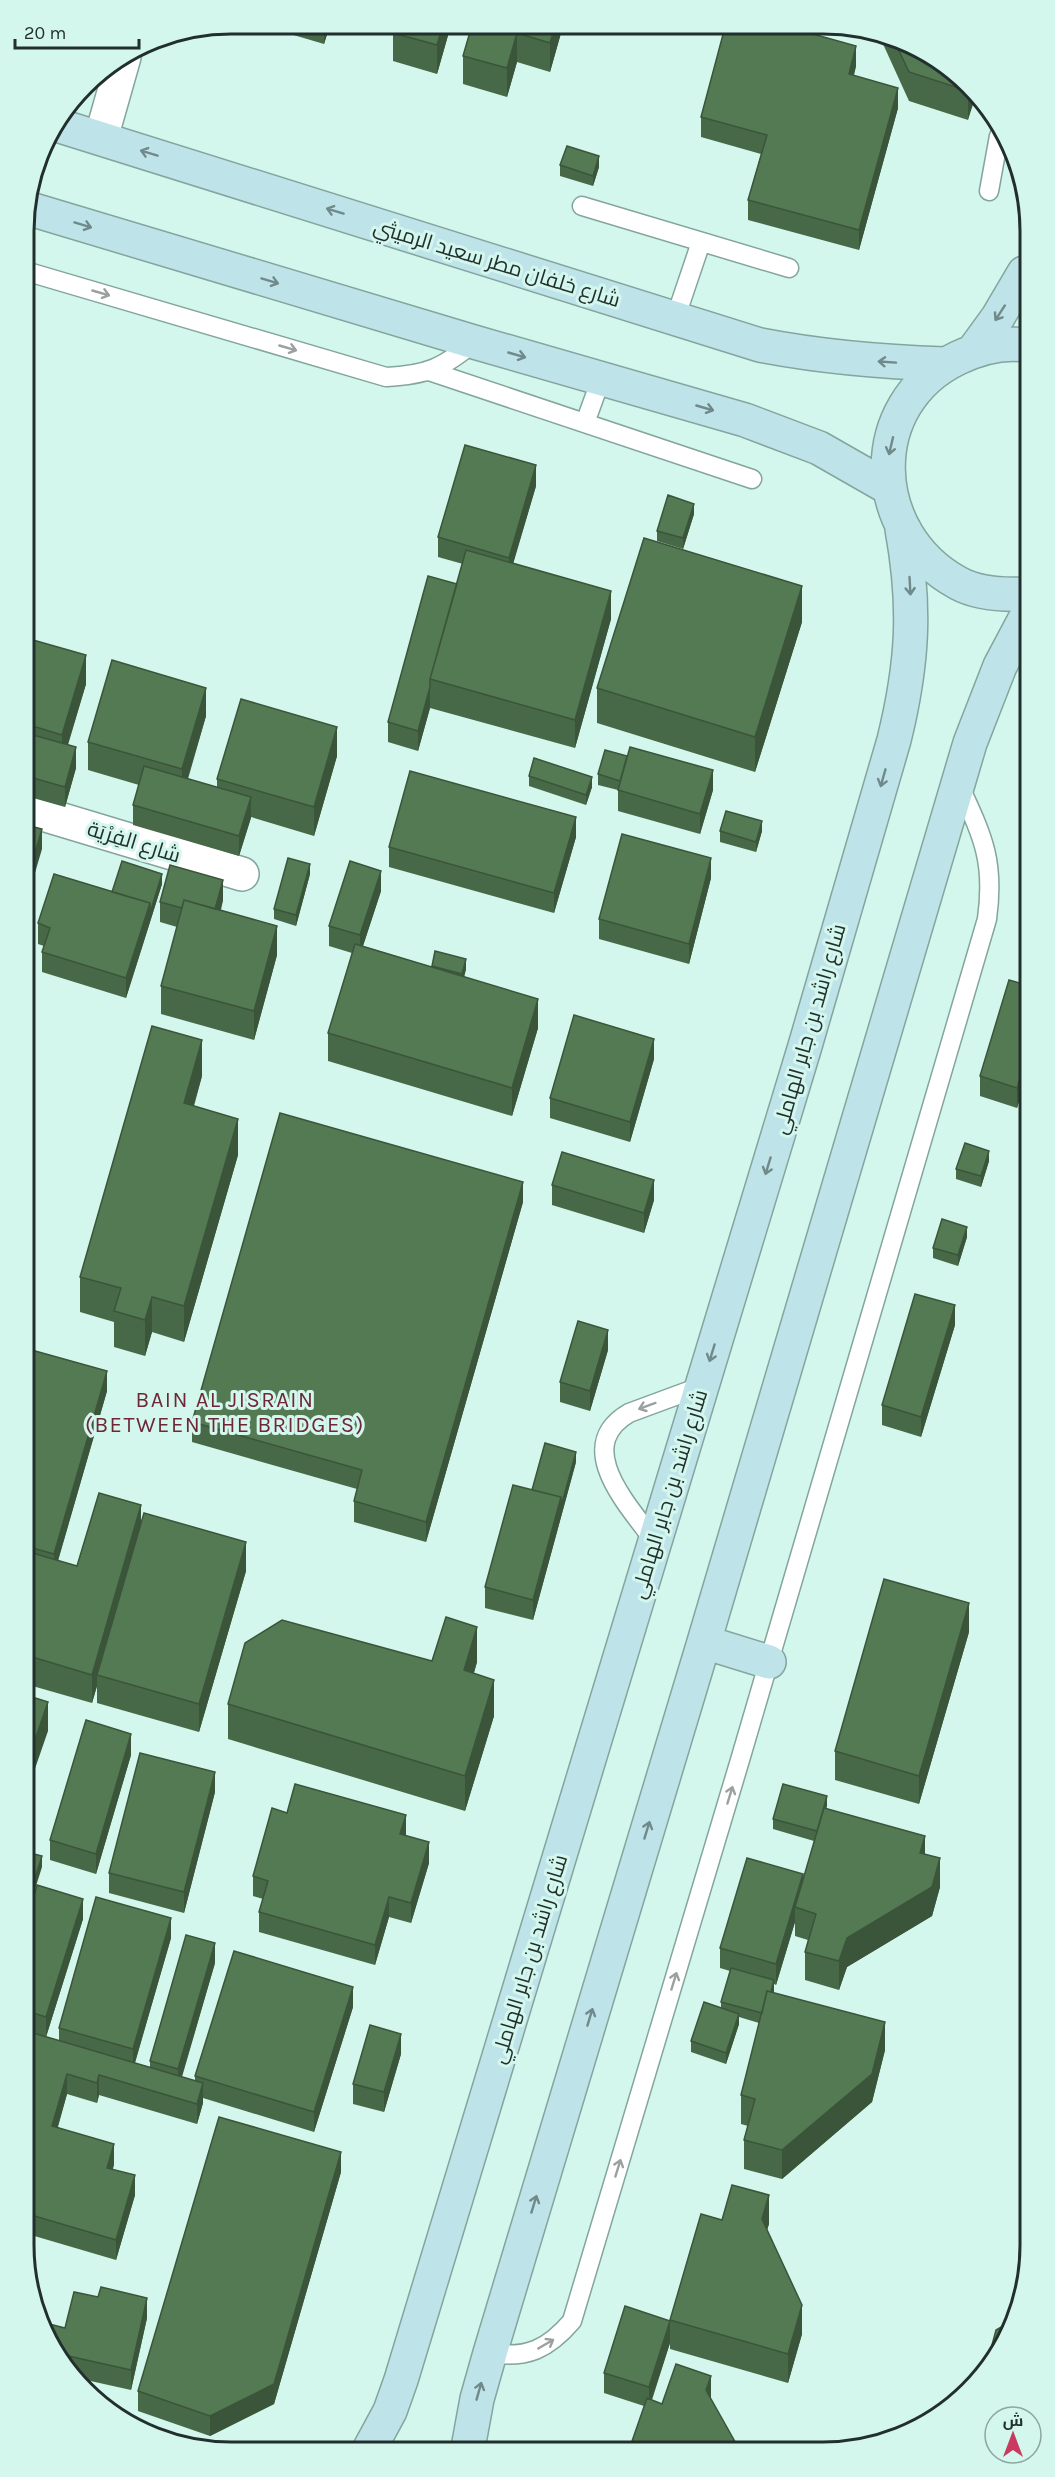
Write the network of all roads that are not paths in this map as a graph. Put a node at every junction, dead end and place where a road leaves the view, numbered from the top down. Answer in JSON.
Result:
{"nodes":[{"id":1,"x":121,"y":69,"type":"edge"},
{"id":2,"x":65,"y":127,"type":"edge"},
{"id":3,"x":101,"y":138,"type":"junction"},
{"id":4,"x":998,"y":141,"type":"edge"},
{"id":5,"x":989,"y":191,"type":"dead end"},
{"id":6,"x":582,"y":206,"type":"dead end"},
{"id":7,"x":36,"y":211,"type":"edge"},
{"id":8,"x":701,"y":242,"type":"junction"},
{"id":9,"x":789,"y":268,"type":"dead end"},
{"id":10,"x":35,"y":274,"type":"edge"},
{"id":11,"x":1020,"y":280,"type":"edge"},
{"id":12,"x":675,"y":318,"type":"junction"},
{"id":13,"x":474,"y":342,"type":"junction"},
{"id":14,"x":1020,"y":345,"type":"edge"},
{"id":15,"x":959,"y":357,"type":"junction"},
{"id":16,"x":429,"y":371,"type":"junction"},
{"id":17,"x":601,"y":379,"type":"junction"},
{"id":18,"x":585,"y":423,"type":"junction"},
{"id":19,"x":752,"y":479,"type":"dead end"},
{"id":20,"x":888,"y":488,"type":"junction"},
{"id":21,"x":902,"y":528,"type":"junction"},
{"id":22,"x":1020,"y":594,"type":"edge"},
{"id":23,"x":1020,"y":628,"type":"edge"},
{"id":24,"x":958,"y":784,"type":"junction"},
{"id":25,"x":35,"y":812,"type":"edge"},
{"id":26,"x":242,"y":874,"type":"dead end"},
{"id":27,"x":702,"y":1386,"type":"junction"},
{"id":28,"x":655,"y":1542,"type":"junction"},
{"id":29,"x":704,"y":1642,"type":"junction"},
{"id":30,"x":769,"y":1662,"type":"junction"},
{"id":31,"x":490,"y":2353,"type":"junction"},
{"id":32,"x":373,"y":2442,"type":"edge"},
{"id":33,"x":469,"y":2442,"type":"edge"}],
"edges":[{"from":1,"to":3,"type":"street"},
{"from":2,"to":3,"type":"street","name":"شارع خلفان مطر سعيد الرميثي"},
{"from":12,"to":3,"type":"street","name":"شارع خلفان مطر سعيد الرميثي","one_way":true},
{"from":4,"to":5,"type":"lane"},
{"from":6,"to":8,"type":"lane"},
{"from":7,"to":13,"type":"street","one_way":true},
{"from":8,"to":9,"type":"lane"},
{"from":8,"to":12,"type":"lane"},
{"from":10,"to":16,"type":"lane","one_way":true},
{"from":11,"to":15,"type":"street","one_way":true},
{"from":15,"to":12,"type":"street","name":"شارع خلفان مطر سعيد الرميثي","one_way":true},
{"from":13,"to":16,"type":"lane"},
{"from":13,"to":17,"type":"street","one_way":true},
{"from":14,"to":15,"type":"street","name":"شارع خلفان مطر سعيد الرميثي"},
{"from":15,"to":20,"type":"street","one_way":true},
{"from":16,"to":18,"type":"lane"},
{"from":17,"to":18,"type":"lane"},
{"from":17,"to":20,"type":"street","one_way":true},
{"from":18,"to":19,"type":"lane"},
{"from":20,"to":21,"type":"street"},
{"from":21,"to":22,"type":"street"},
{"from":21,"to":27,"type":"street","name":"شارع راشد بن جابر الهاملي","one_way":true},
{"from":23,"to":24,"type":"street"},
{"from":24,"to":29,"type":"street"},
{"from":24,"to":30,"type":"lane"},
{"from":25,"to":26,"type":"street","name":"شارع الفِرْيَة"},
{"from":27,"to":28,"type":"street","name":"شارع راشد بن جابر الهاملي"},
{"from":27,"to":28,"type":"lane","one_way":true},
{"from":28,"to":32,"type":"street","name":"شارع راشد بن جابر الهاملي"},
{"from":29,"to":30,"type":"street"},
{"from":31,"to":29,"type":"street","one_way":true},
{"from":31,"to":30,"type":"lane","one_way":true},
{"from":33,"to":31,"type":"street","one_way":true}]}
